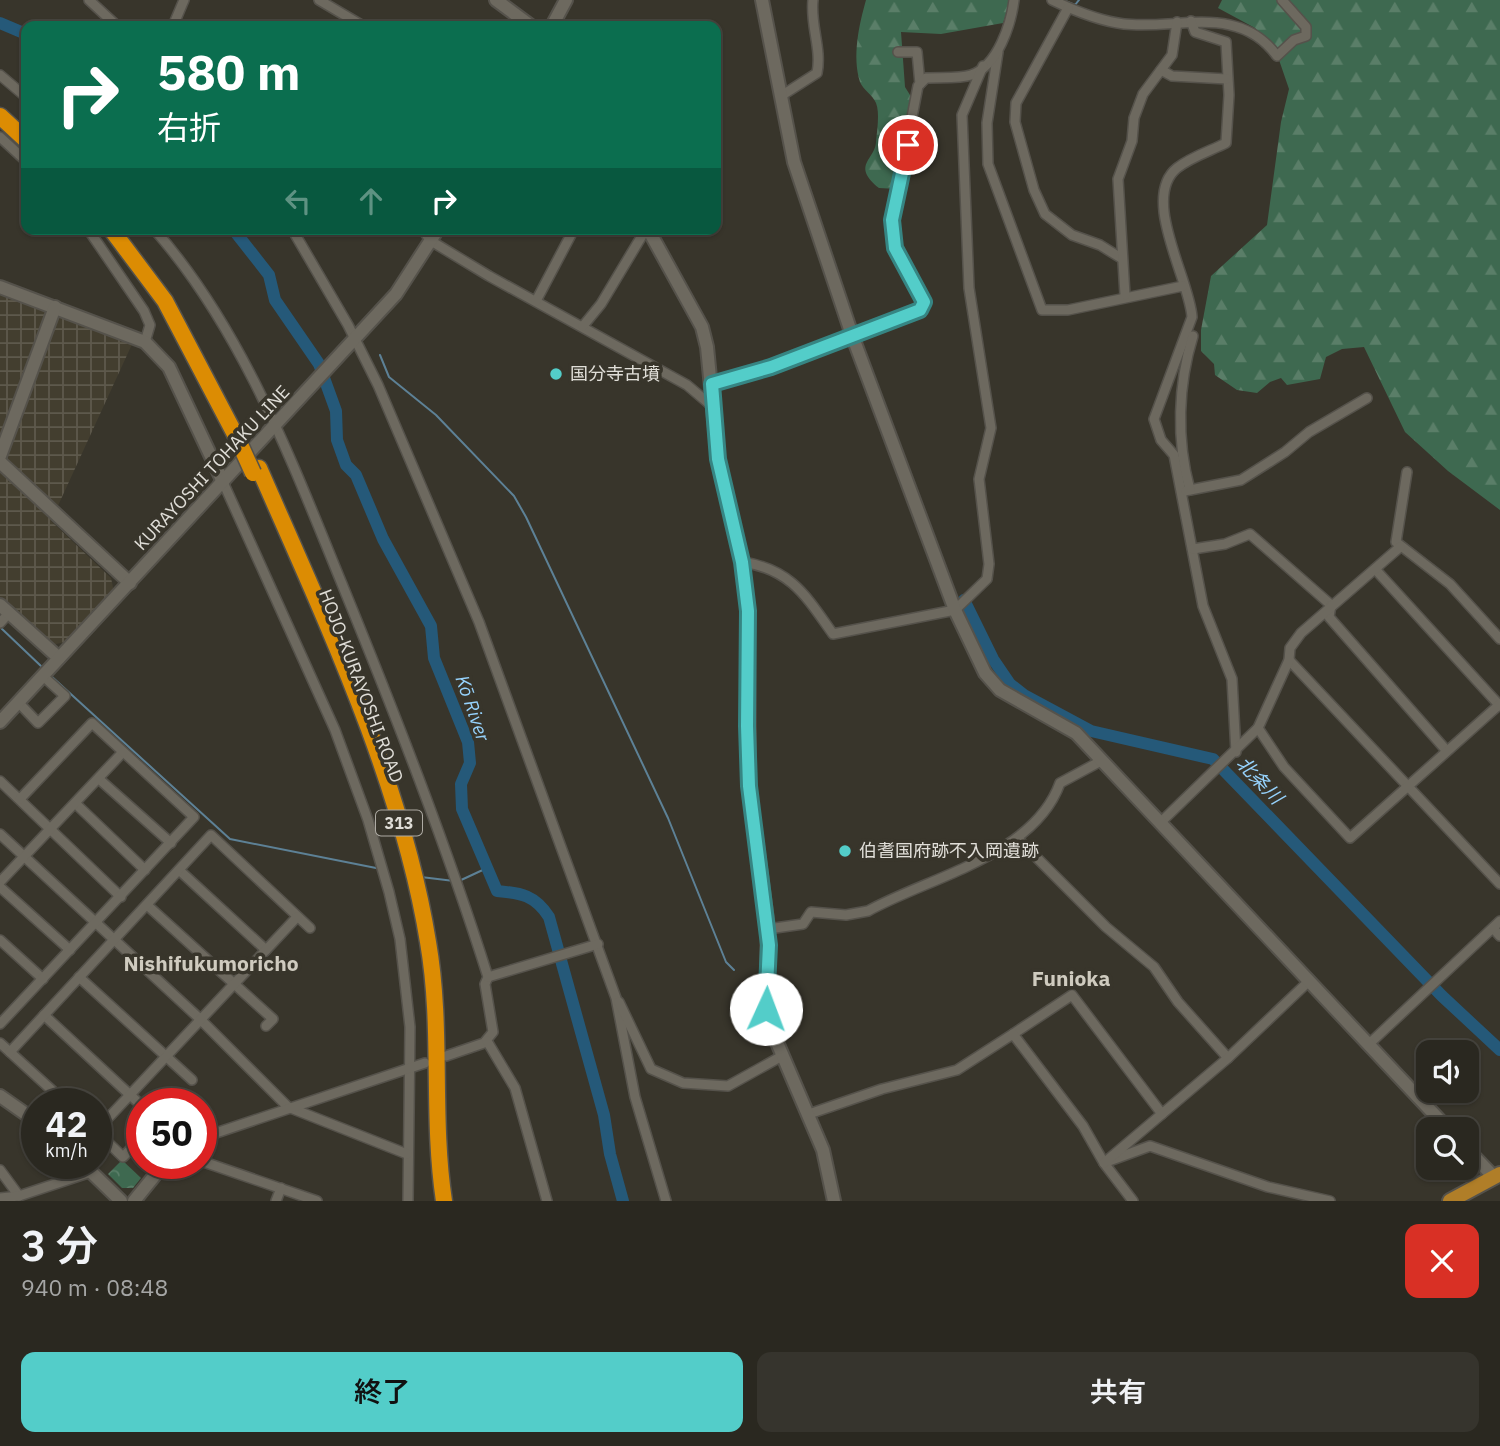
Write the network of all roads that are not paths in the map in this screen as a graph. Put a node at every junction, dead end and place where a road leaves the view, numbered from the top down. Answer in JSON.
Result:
{"nodes":[{"id":1,"x":89,"y":0,"type":"edge"},
{"id":2,"x":184,"y":0,"type":"edge"},
{"id":3,"x":319,"y":0,"type":"edge"},
{"id":4,"x":496,"y":0,"type":"edge"},
{"id":5,"x":566,"y":0,"type":"edge"},
{"id":6,"x":762,"y":0,"type":"edge"},
{"id":7,"x":813,"y":0,"type":"edge"},
{"id":8,"x":1014,"y":0,"type":"edge"},
{"id":9,"x":1052,"y":0,"type":"edge"},
{"id":10,"x":1282,"y":0,"type":"edge"},
{"id":11,"x":1068,"y":8,"type":"junction"},
{"id":12,"x":112,"y":21,"type":"edge"},
{"id":13,"x":175,"y":21,"type":"edge"},
{"id":14,"x":353,"y":21,"type":"edge"},
{"id":15,"x":514,"y":21,"type":"edge"},
{"id":16,"x":555,"y":21,"type":"edge"},
{"id":17,"x":1191,"y":21,"type":"junction"},
{"id":18,"x":1177,"y":22,"type":"junction"},
{"id":19,"x":998,"y":46,"type":"junction"},
{"id":20,"x":898,"y":52,"type":"dead end"},
{"id":21,"x":983,"y":66,"type":"junction"},
{"id":22,"x":1161,"y":71,"type":"junction"},
{"id":23,"x":0,"y":75,"type":"edge"},
{"id":24,"x":1227,"y":79,"type":"junction"},
{"id":25,"x":920,"y":84,"type":"junction"},
{"id":26,"x":21,"y":93,"type":"edge"},
{"id":27,"x":781,"y":96,"type":"junction"},
{"id":28,"x":0,"y":108,"type":"edge"},
{"id":29,"x":0,"y":116,"type":"edge"},
{"id":30,"x":21,"y":127,"type":"edge"},
{"id":31,"x":21,"y":135,"type":"edge"},
{"id":32,"x":0,"y":137,"type":"edge"},
{"id":33,"x":21,"y":156,"type":"edge"},
{"id":34,"x":92,"y":235,"type":"edge"},
{"id":35,"x":116,"y":235,"type":"edge"},
{"id":36,"x":123,"y":235,"type":"edge"},
{"id":37,"x":158,"y":235,"type":"edge"},
{"id":38,"x":295,"y":235,"type":"edge"},
{"id":39,"x":426,"y":235,"type":"edge"},
{"id":40,"x":434,"y":235,"type":"edge"},
{"id":41,"x":571,"y":235,"type":"edge"},
{"id":42,"x":644,"y":235,"type":"edge"},
{"id":43,"x":649,"y":235,"type":"edge"},
{"id":44,"x":431,"y":241,"type":"junction"},
{"id":45,"x":1121,"y":258,"type":"junction"},
{"id":46,"x":1184,"y":286,"type":"junction"},
{"id":47,"x":0,"y":287,"type":"edge"},
{"id":48,"x":1125,"y":295,"type":"junction"},
{"id":49,"x":536,"y":301,"type":"junction"},
{"id":50,"x":55,"y":307,"type":"junction"},
{"id":51,"x":583,"y":326,"type":"junction"},
{"id":52,"x":852,"y":335,"type":"junction"},
{"id":53,"x":1193,"y":336,"type":"dead end"},
{"id":54,"x":145,"y":342,"type":"junction"},
{"id":55,"x":350,"y":342,"type":"junction"},
{"id":56,"x":712,"y":384,"type":"junction"},
{"id":57,"x":1367,"y":398,"type":"dead end"},
{"id":58,"x":713,"y":407,"type":"junction"},
{"id":59,"x":274,"y":426,"type":"junction"},
{"id":60,"x":242,"y":438,"type":"junction"},
{"id":61,"x":0,"y":456,"type":"edge"},
{"id":62,"x":0,"y":461,"type":"edge"},
{"id":63,"x":256,"y":470,"type":"junction"},
{"id":64,"x":1407,"y":472,"type":"dead end"},
{"id":65,"x":223,"y":482,"type":"junction"},
{"id":66,"x":1186,"y":491,"type":"junction"},
{"id":67,"x":1400,"y":547,"type":"junction"},
{"id":68,"x":1193,"y":549,"type":"junction"},
{"id":69,"x":742,"y":562,"type":"junction"},
{"id":70,"x":1375,"y":569,"type":"junction"},
{"id":71,"x":130,"y":583,"type":"junction"},
{"id":72,"x":1331,"y":605,"type":"junction"},
{"id":73,"x":955,"y":610,"type":"junction"},
{"id":74,"x":3,"y":613,"type":"edge"},
{"id":75,"x":1500,"y":639,"type":"edge"},
{"id":76,"x":59,"y":658,"type":"junction"},
{"id":77,"x":1289,"y":660,"type":"junction"},
{"id":78,"x":43,"y":676,"type":"junction"},
{"id":79,"x":19,"y":702,"type":"junction"},
{"id":80,"x":1499,"y":705,"type":"edge"},
{"id":81,"x":0,"y":722,"type":"edge"},
{"id":82,"x":1258,"y":728,"type":"junction"},
{"id":83,"x":1446,"y":750,"type":"junction"},
{"id":84,"x":123,"y":752,"type":"junction"},
{"id":85,"x":1236,"y":752,"type":"junction"},
{"id":86,"x":1101,"y":761,"type":"junction"},
{"id":87,"x":99,"y":779,"type":"junction"},
{"id":88,"x":0,"y":781,"type":"edge"},
{"id":89,"x":1409,"y":786,"type":"junction"},
{"id":90,"x":20,"y":799,"type":"junction"},
{"id":91,"x":76,"y":804,"type":"junction"},
{"id":92,"x":1160,"y":823,"type":"junction"},
{"id":93,"x":50,"y":829,"type":"junction"},
{"id":94,"x":0,"y":834,"type":"edge"},
{"id":95,"x":1017,"y":838,"type":"junction"},
{"id":96,"x":171,"y":843,"type":"junction"},
{"id":97,"x":25,"y":856,"type":"junction"},
{"id":98,"x":145,"y":870,"type":"junction"},
{"id":99,"x":179,"y":870,"type":"junction"},
{"id":100,"x":0,"y":882,"type":"edge"},
{"id":101,"x":1500,"y":884,"type":"edge"},
{"id":102,"x":0,"y":887,"type":"edge"},
{"id":103,"x":121,"y":897,"type":"junction"},
{"id":104,"x":147,"y":905,"type":"junction"},
{"id":105,"x":297,"y":917,"type":"junction"},
{"id":106,"x":94,"y":924,"type":"junction"},
{"id":107,"x":1496,"y":924,"type":"edge"},
{"id":108,"x":310,"y":928,"type":"dead end"},
{"id":109,"x":768,"y":929,"type":"junction"},
{"id":110,"x":1500,"y":936,"type":"edge"},
{"id":111,"x":0,"y":940,"type":"edge"},
{"id":112,"x":113,"y":942,"type":"junction"},
{"id":113,"x":598,"y":944,"type":"junction"},
{"id":114,"x":70,"y":950,"type":"junction"},
{"id":115,"x":266,"y":950,"type":"junction"},
{"id":116,"x":491,"y":976,"type":"junction"},
{"id":117,"x":79,"y":977,"type":"junction"},
{"id":118,"x":43,"y":979,"type":"junction"},
{"id":119,"x":1308,"y":982,"type":"junction"},
{"id":120,"x":232,"y":985,"type":"junction"},
{"id":121,"x":616,"y":998,"type":"junction"},
{"id":122,"x":44,"y":1015,"type":"junction"},
{"id":123,"x":200,"y":1018,"type":"junction"},
{"id":124,"x":0,"y":1024,"type":"edge"},
{"id":125,"x":266,"y":1026,"type":"dead end"},
{"id":126,"x":1013,"y":1034,"type":"junction"},
{"id":127,"x":487,"y":1041,"type":"junction"},
{"id":128,"x":0,"y":1043,"type":"edge"},
{"id":129,"x":1368,"y":1045,"type":"junction"},
{"id":130,"x":10,"y":1052,"type":"junction"},
{"id":131,"x":446,"y":1055,"type":"dead end"},
{"id":132,"x":782,"y":1056,"type":"junction"},
{"id":133,"x":166,"y":1058,"type":"junction"},
{"id":134,"x":1228,"y":1058,"type":"junction"},
{"id":135,"x":425,"y":1063,"type":"dead end"},
{"id":136,"x":412,"y":1068,"type":"junction"},
{"id":137,"x":192,"y":1080,"type":"dead end"},
{"id":138,"x":49,"y":1088,"type":"edge"},
{"id":139,"x":136,"y":1088,"type":"edge"},
{"id":140,"x":126,"y":1090,"type":"edge"},
{"id":141,"x":0,"y":1096,"type":"edge"},
{"id":142,"x":126,"y":1098,"type":"edge"},
{"id":143,"x":288,"y":1107,"type":"junction"},
{"id":144,"x":21,"y":1111,"type":"edge"},
{"id":145,"x":112,"y":1114,"type":"edge"},
{"id":146,"x":809,"y":1114,"type":"junction"},
{"id":147,"x":1162,"y":1114,"type":"junction"},
{"id":148,"x":1437,"y":1117,"type":"edge"},
{"id":149,"x":217,"y":1132,"type":"edge"},
{"id":150,"x":112,"y":1146,"type":"edge"},
{"id":151,"x":126,"y":1154,"type":"edge"},
{"id":152,"x":407,"y":1154,"type":"junction"},
{"id":153,"x":1479,"y":1159,"type":"edge"},
{"id":154,"x":1104,"y":1163,"type":"junction"},
{"id":155,"x":217,"y":1166,"type":"edge"},
{"id":156,"x":0,"y":1170,"type":"edge"},
{"id":157,"x":1497,"y":1175,"type":"edge"},
{"id":158,"x":60,"y":1179,"type":"edge"},
{"id":159,"x":98,"y":1179,"type":"edge"},
{"id":160,"x":152,"y":1179,"type":"edge"},
{"id":161,"x":281,"y":1188,"type":"junction"},
{"id":162,"x":19,"y":1196,"type":"junction"},
{"id":163,"x":0,"y":1198,"type":"edge"},
{"id":164,"x":121,"y":1201,"type":"edge"},
{"id":165,"x":134,"y":1201,"type":"edge"},
{"id":166,"x":276,"y":1201,"type":"edge"},
{"id":167,"x":317,"y":1201,"type":"edge"},
{"id":168,"x":408,"y":1201,"type":"edge"},
{"id":169,"x":435,"y":1201,"type":"edge"},
{"id":170,"x":444,"y":1201,"type":"edge"},
{"id":171,"x":547,"y":1201,"type":"edge"},
{"id":172,"x":666,"y":1201,"type":"edge"},
{"id":173,"x":834,"y":1201,"type":"edge"},
{"id":174,"x":1133,"y":1201,"type":"edge"},
{"id":175,"x":1330,"y":1201,"type":"edge"},
{"id":176,"x":1450,"y":1201,"type":"edge"}],
"edges":[{"from":1,"to":12,"type":"street"},
{"from":2,"to":13,"type":"street"},
{"from":3,"to":14,"type":"street"},
{"from":4,"to":15,"type":"street"},
{"from":5,"to":16,"type":"street"},
{"from":6,"to":27,"type":"street"},
{"from":7,"to":27,"type":"street"},
{"from":8,"to":19,"type":"street"},
{"from":9,"to":11,"type":"street"},
{"from":10,"to":17,"type":"street"},
{"from":11,"to":18,"type":"street"},
{"from":11,"to":45,"type":"street"},
{"from":17,"to":18,"type":"street"},
{"from":17,"to":24,"type":"street"},
{"from":18,"to":22,"type":"street"},
{"from":19,"to":21,"type":"street"},
{"from":19,"to":48,"type":"street"},
{"from":20,"to":25,"type":"street"},
{"from":21,"to":25,"type":"street"},
{"from":21,"to":73,"type":"street"},
{"from":22,"to":24,"type":"street"},
{"from":22,"to":45,"type":"street"},
{"from":23,"to":26,"type":"street"},
{"from":24,"to":46,"type":"street"},
{"from":25,"to":52,"type":"street"},
{"from":27,"to":52,"type":"street"},
{"from":28,"to":30,"type":"highway"},
{"from":29,"to":31,"type":"highway"},
{"from":32,"to":33,"type":"street"},
{"from":34,"to":54,"type":"street"},
{"from":35,"to":60,"type":"highway","name":"HOJO-KURAYOSHI ROAD","number":"313"},
{"from":36,"to":60,"type":"highway","name":"HOJO-KURAYOSHI ROAD","number":"313"},
{"from":37,"to":59,"type":"street"},
{"from":38,"to":55,"type":"street"},
{"from":39,"to":44,"type":"street"},
{"from":40,"to":44,"type":"street","name":"KURAYOSHI TOHAKU LINE"},
{"from":41,"to":49,"type":"street"},
{"from":42,"to":51,"type":"street"},
{"from":43,"to":56,"type":"street"},
{"from":44,"to":49,"type":"street"},
{"from":44,"to":55,"type":"street","name":"KURAYOSHI TOHAKU LINE"},
{"from":45,"to":48,"type":"street"},
{"from":46,"to":48,"type":"street"},
{"from":46,"to":66,"type":"street"},
{"from":47,"to":50,"type":"street"},
{"from":49,"to":51,"type":"street"},
{"from":50,"to":54,"type":"street"},
{"from":50,"to":61,"type":"street"},
{"from":51,"to":58,"type":"street"},
{"from":52,"to":56,"type":"street"},
{"from":52,"to":73,"type":"street"},
{"from":53,"to":66,"type":"street"},
{"from":54,"to":65,"type":"street"},
{"from":55,"to":59,"type":"street","name":"KURAYOSHI TOHAKU LINE"},
{"from":55,"to":113,"type":"street"},
{"from":56,"to":58,"type":"street"},
{"from":57,"to":66,"type":"street"},
{"from":58,"to":69,"type":"street"},
{"from":59,"to":65,"type":"street","name":"KURAYOSHI TOHAKU LINE"},
{"from":59,"to":116,"type":"street"},
{"from":60,"to":63,"type":"highway","name":"HOJO-KURAYOSHI ROAD","number":"313","bridge":true},
{"from":62,"to":71,"type":"street"},
{"from":63,"to":169,"type":"highway","name":"HOJO-KURAYOSHI ROAD","number":"313"},
{"from":63,"to":170,"type":"highway","name":"HOJO-KURAYOSHI ROAD","number":"313"},
{"from":64,"to":67,"type":"street"},
{"from":65,"to":71,"type":"street","name":"KURAYOSHI TOHAKU LINE"},
{"from":65,"to":136,"type":"street"},
{"from":66,"to":68,"type":"street"},
{"from":67,"to":70,"type":"street"},
{"from":67,"to":75,"type":"street"},
{"from":68,"to":72,"type":"street"},
{"from":68,"to":85,"type":"street"},
{"from":69,"to":73,"type":"street"},
{"from":69,"to":109,"type":"street"},
{"from":70,"to":72,"type":"street"},
{"from":70,"to":80,"type":"street"},
{"from":71,"to":76,"type":"street","name":"KURAYOSHI TOHAKU LINE"},
{"from":72,"to":77,"type":"street"},
{"from":72,"to":83,"type":"street"},
{"from":73,"to":86,"type":"street"},
{"from":74,"to":76,"type":"street"},
{"from":76,"to":78,"type":"street","name":"KURAYOSHI TOHAKU LINE"},
{"from":77,"to":82,"type":"street"},
{"from":77,"to":89,"type":"street"},
{"from":78,"to":79,"type":"street","name":"KURAYOSHI TOHAKU LINE"},
{"from":78,"to":79,"type":"street"},
{"from":79,"to":81,"type":"street","name":"KURAYOSHI TOHAKU LINE"},
{"from":80,"to":83,"type":"street"},
{"from":82,"to":85,"type":"street"},
{"from":82,"to":89,"type":"street"},
{"from":83,"to":89,"type":"street"},
{"from":84,"to":87,"type":"street"},
{"from":84,"to":90,"type":"street"},
{"from":84,"to":96,"type":"street"},
{"from":85,"to":92,"type":"street"},
{"from":86,"to":92,"type":"street"},
{"from":86,"to":95,"type":"street"},
{"from":87,"to":91,"type":"street"},
{"from":87,"to":96,"type":"street"},
{"from":88,"to":90,"type":"street"},
{"from":89,"to":101,"type":"street"},
{"from":90,"to":93,"type":"street"},
{"from":91,"to":93,"type":"street"},
{"from":91,"to":98,"type":"street"},
{"from":92,"to":119,"type":"street"},
{"from":93,"to":97,"type":"street"},
{"from":93,"to":103,"type":"street"},
{"from":94,"to":97,"type":"street"},
{"from":95,"to":109,"type":"street"},
{"from":95,"to":134,"type":"street"},
{"from":96,"to":98,"type":"street"},
{"from":97,"to":100,"type":"street"},
{"from":97,"to":106,"type":"street"},
{"from":98,"to":103,"type":"street"},
{"from":99,"to":104,"type":"street"},
{"from":99,"to":105,"type":"street"},
{"from":99,"to":115,"type":"street"},
{"from":102,"to":114,"type":"street"},
{"from":103,"to":106,"type":"street"},
{"from":104,"to":112,"type":"street"},
{"from":104,"to":120,"type":"street"},
{"from":105,"to":108,"type":"street"},
{"from":105,"to":115,"type":"street"},
{"from":106,"to":112,"type":"street"},
{"from":106,"to":114,"type":"street"},
{"from":107,"to":110,"type":"street"},
{"from":107,"to":129,"type":"street"},
{"from":109,"to":132,"type":"street"},
{"from":111,"to":118,"type":"street"},
{"from":112,"to":117,"type":"street"},
{"from":112,"to":123,"type":"street"},
{"from":113,"to":116,"type":"street"},
{"from":113,"to":121,"type":"street"},
{"from":114,"to":118,"type":"street"},
{"from":115,"to":120,"type":"street"},
{"from":116,"to":127,"type":"street"},
{"from":117,"to":122,"type":"street"},
{"from":117,"to":133,"type":"street"},
{"from":118,"to":124,"type":"street"},
{"from":119,"to":129,"type":"street"},
{"from":119,"to":134,"type":"street"},
{"from":120,"to":123,"type":"street"},
{"from":120,"to":125,"type":"street"},
{"from":121,"to":132,"type":"street"},
{"from":121,"to":172,"type":"street"},
{"from":122,"to":130,"type":"street"},
{"from":122,"to":140,"type":"street"},
{"from":123,"to":133,"type":"street"},
{"from":123,"to":143,"type":"street"},
{"from":126,"to":146,"type":"street"},
{"from":126,"to":147,"type":"street"},
{"from":126,"to":154,"type":"street"},
{"from":127,"to":131,"type":"street"},
{"from":127,"to":171,"type":"street"},
{"from":128,"to":130,"type":"street"},
{"from":129,"to":148,"type":"street"},
{"from":130,"to":138,"type":"street"},
{"from":132,"to":146,"type":"street"},
{"from":133,"to":137,"type":"street"},
{"from":133,"to":139,"type":"street"},
{"from":134,"to":147,"type":"street"},
{"from":135,"to":136,"type":"street"},
{"from":136,"to":143,"type":"street"},
{"from":136,"to":152,"type":"street"},
{"from":141,"to":144,"type":"street"},
{"from":142,"to":145,"type":"street"},
{"from":143,"to":149,"type":"street"},
{"from":143,"to":152,"type":"street"},
{"from":146,"to":173,"type":"street"},
{"from":147,"to":154,"type":"street"},
{"from":150,"to":151,"type":"street"},
{"from":152,"to":168,"type":"street"},
{"from":153,"to":157,"type":"street"},
{"from":154,"to":174,"type":"street"},
{"from":154,"to":175,"type":"street"},
{"from":155,"to":161,"type":"street"},
{"from":156,"to":162,"type":"street"},
{"from":157,"to":176,"type":"main road"},
{"from":158,"to":162,"type":"street"},
{"from":159,"to":164,"type":"street"},
{"from":160,"to":165,"type":"street"},
{"from":161,"to":166,"type":"street"},
{"from":161,"to":167,"type":"street"},
{"from":162,"to":163,"type":"street"}]}
